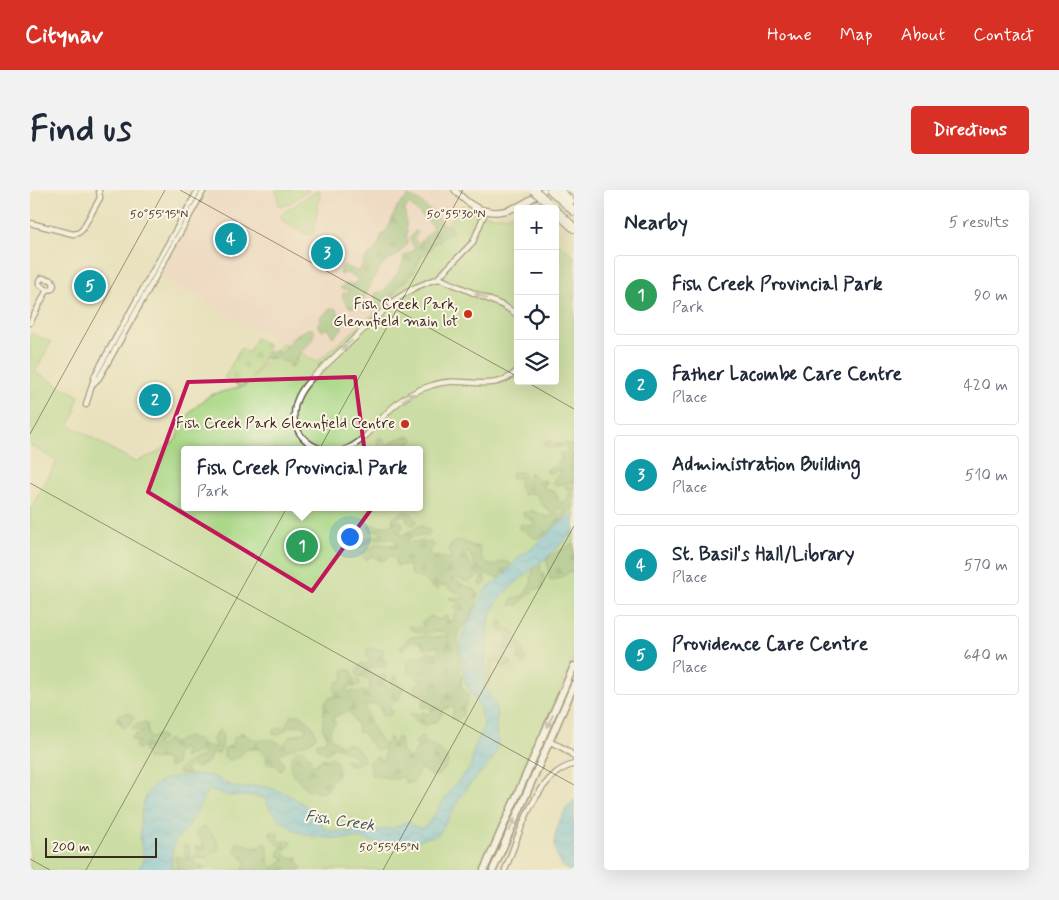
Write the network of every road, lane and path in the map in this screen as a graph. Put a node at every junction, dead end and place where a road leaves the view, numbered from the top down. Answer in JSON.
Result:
{"nodes":[{"id":1,"x":99,"y":190,"type":"edge"},
{"id":2,"x":198,"y":190,"type":"edge"},
{"id":3,"x":204,"y":190,"type":"edge"},
{"id":4,"x":455,"y":190,"type":"edge"},
{"id":5,"x":534,"y":190,"type":"edge"},
{"id":6,"x":544,"y":190,"type":"edge"},
{"id":7,"x":557,"y":191,"type":"edge"},
{"id":8,"x":574,"y":204,"type":"edge"},
{"id":9,"x":550,"y":205,"type":"edge"},
{"id":10,"x":486,"y":210,"type":"junction"},
{"id":11,"x":574,"y":211,"type":"edge"},
{"id":12,"x":559,"y":213,"type":"edge"},
{"id":13,"x":30,"y":223,"type":"edge"},
{"id":14,"x":574,"y":228,"type":"edge"},
{"id":15,"x":450,"y":266,"type":"junction"},
{"id":16,"x":436,"y":279,"type":"junction"},
{"id":17,"x":452,"y":284,"type":"junction"},
{"id":18,"x":47,"y":290,"type":"dead end"},
{"id":19,"x":514,"y":312,"type":"edge"},
{"id":20,"x":30,"y":324,"type":"edge"},
{"id":21,"x":514,"y":373,"type":"edge"},
{"id":22,"x":92,"y":385,"type":"junction"},
{"id":23,"x":86,"y":405,"type":"dead end"},
{"id":24,"x":316,"y":446,"type":"edge"},
{"id":25,"x":352,"y":446,"type":"edge"},
{"id":26,"x":574,"y":666,"type":"edge"},
{"id":27,"x":574,"y":685,"type":"edge"},
{"id":28,"x":546,"y":740,"type":"junction"},
{"id":29,"x":574,"y":757,"type":"edge"},
{"id":30,"x":574,"y":764,"type":"edge"},
{"id":31,"x":484,"y":870,"type":"edge"},
{"id":32,"x":493,"y":870,"type":"edge"},
{"id":33,"x":505,"y":870,"type":"edge"}],
"edges":[{"from":1,"to":13,"type":"street"},
{"from":2,"to":22,"type":"street"},
{"from":3,"to":22,"type":"street"},
{"from":4,"to":10,"type":"street"},
{"from":5,"to":9,"type":"highway","bridge":true},
{"from":6,"to":10,"type":"street"},
{"from":7,"to":8,"type":"highway"},
{"from":7,"to":11,"type":"highway"},
{"from":10,"to":15,"type":"street"},
{"from":12,"to":14,"type":"highway"},
{"from":15,"to":16,"type":"street"},
{"from":15,"to":17,"type":"street"},
{"from":16,"to":17,"type":"street"},
{"from":16,"to":24,"type":"street","one_way":true},
{"from":19,"to":17,"type":"street","one_way":true},
{"from":18,"to":20,"type":"street"},
{"from":25,"to":21,"type":"street","one_way":true},
{"from":22,"to":23,"type":"street"},
{"from":26,"to":28,"type":"main road","one_way":true},
{"from":27,"to":28,"type":"main road"},
{"from":28,"to":29,"type":"street"},
{"from":28,"to":31,"type":"main road"},
{"from":32,"to":28,"type":"main road","one_way":true},
{"from":30,"to":33,"type":"street"}]}
